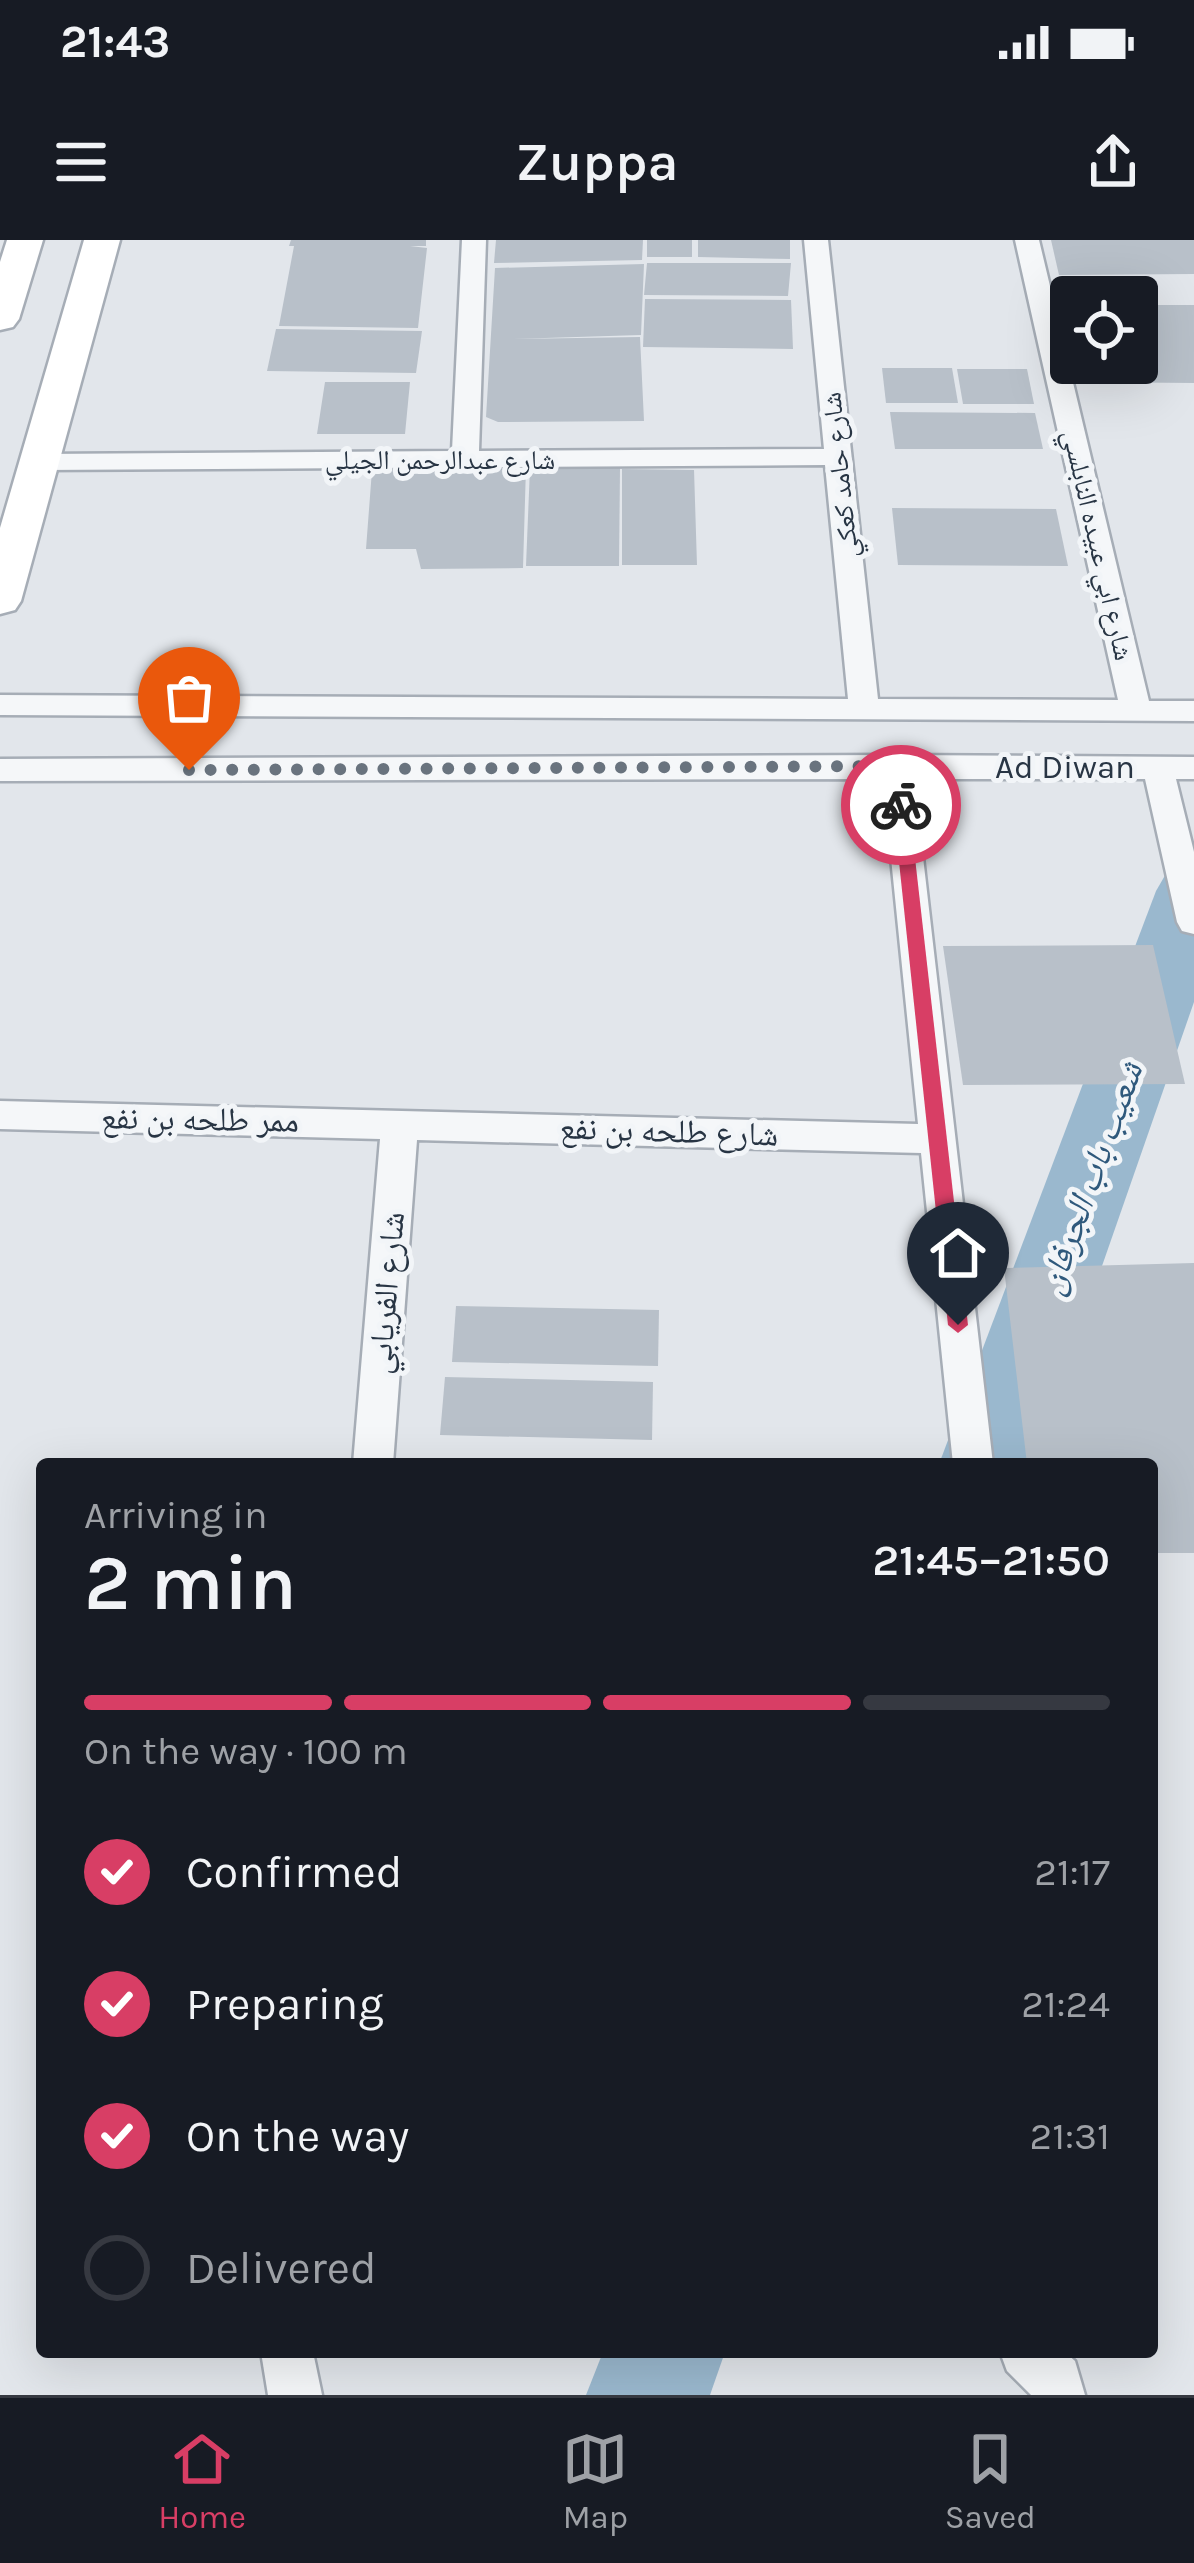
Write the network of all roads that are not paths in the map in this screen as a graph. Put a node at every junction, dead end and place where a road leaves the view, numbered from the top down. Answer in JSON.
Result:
{"nodes":[{"id":1,"x":25,"y":240,"type":"edge"},
{"id":2,"x":102,"y":240,"type":"edge"},
{"id":3,"x":474,"y":240,"type":"edge"},
{"id":4,"x":816,"y":240,"type":"edge"},
{"id":5,"x":1027,"y":240,"type":"edge"},
{"id":6,"x":0,"y":319,"type":"edge"},
{"id":7,"x":839,"y":458,"type":"junction"},
{"id":8,"x":465,"y":460,"type":"junction"},
{"id":9,"x":42,"y":462,"type":"junction"},
{"id":10,"x":0,"y":601,"type":"edge"},
{"id":11,"x":0,"y":706,"type":"edge"},
{"id":12,"x":864,"y":710,"type":"junction"},
{"id":13,"x":1136,"y":711,"type":"junction"},
{"id":14,"x":1194,"y":711,"type":"edge"},
{"id":15,"x":897,"y":766,"type":"junction"},
{"id":16,"x":1158,"y":768,"type":"junction"},
{"id":17,"x":1194,"y":768,"type":"edge"},
{"id":18,"x":0,"y":770,"type":"edge"},
{"id":19,"x":1194,"y":922,"type":"edge"},
{"id":20,"x":0,"y":1114,"type":"edge"},
{"id":21,"x":400,"y":1123,"type":"junction"},
{"id":22,"x":938,"y":1139,"type":"junction"},
{"id":23,"x":373,"y":1458,"type":"edge"},
{"id":24,"x":972,"y":1458,"type":"edge"}],
"edges":[{"from":1,"to":6,"type":"street"},
{"from":2,"to":9,"type":"street"},
{"from":3,"to":8,"type":"street"},
{"from":4,"to":7,"type":"street","name":"شارع حامد كعكي"},
{"from":5,"to":13,"type":"street","name":"شارع ابي عبيده النابلسي"},
{"from":7,"to":8,"type":"street","name":"شارع عبدالرحمن الجيلي"},
{"from":7,"to":12,"type":"street","name":"شارع حامد كعكي"},
{"from":8,"to":9,"type":"street","name":"شارع عبدالرحمن الجيلي"},
{"from":9,"to":10,"type":"street"},
{"from":11,"to":12,"type":"street","name":"Ad Diwan"},
{"from":12,"to":13,"type":"street","name":"Ad Diwan"},
{"from":13,"to":14,"type":"street","name":"Ad Diwan"},
{"from":15,"to":16,"type":"street","name":"Ad Diwan"},
{"from":15,"to":18,"type":"street","name":"Ad Diwan"},
{"from":15,"to":22,"type":"street"},
{"from":16,"to":17,"type":"street","name":"Ad Diwan"},
{"from":16,"to":19,"type":"street"},
{"from":20,"to":21,"type":"street","name":"ممر طلحه بن نفع"},
{"from":21,"to":22,"type":"street","name":"شارع طلحه بن نفع"},
{"from":21,"to":23,"type":"street","name":"شارع الفريابي"},
{"from":22,"to":24,"type":"street"}]}
